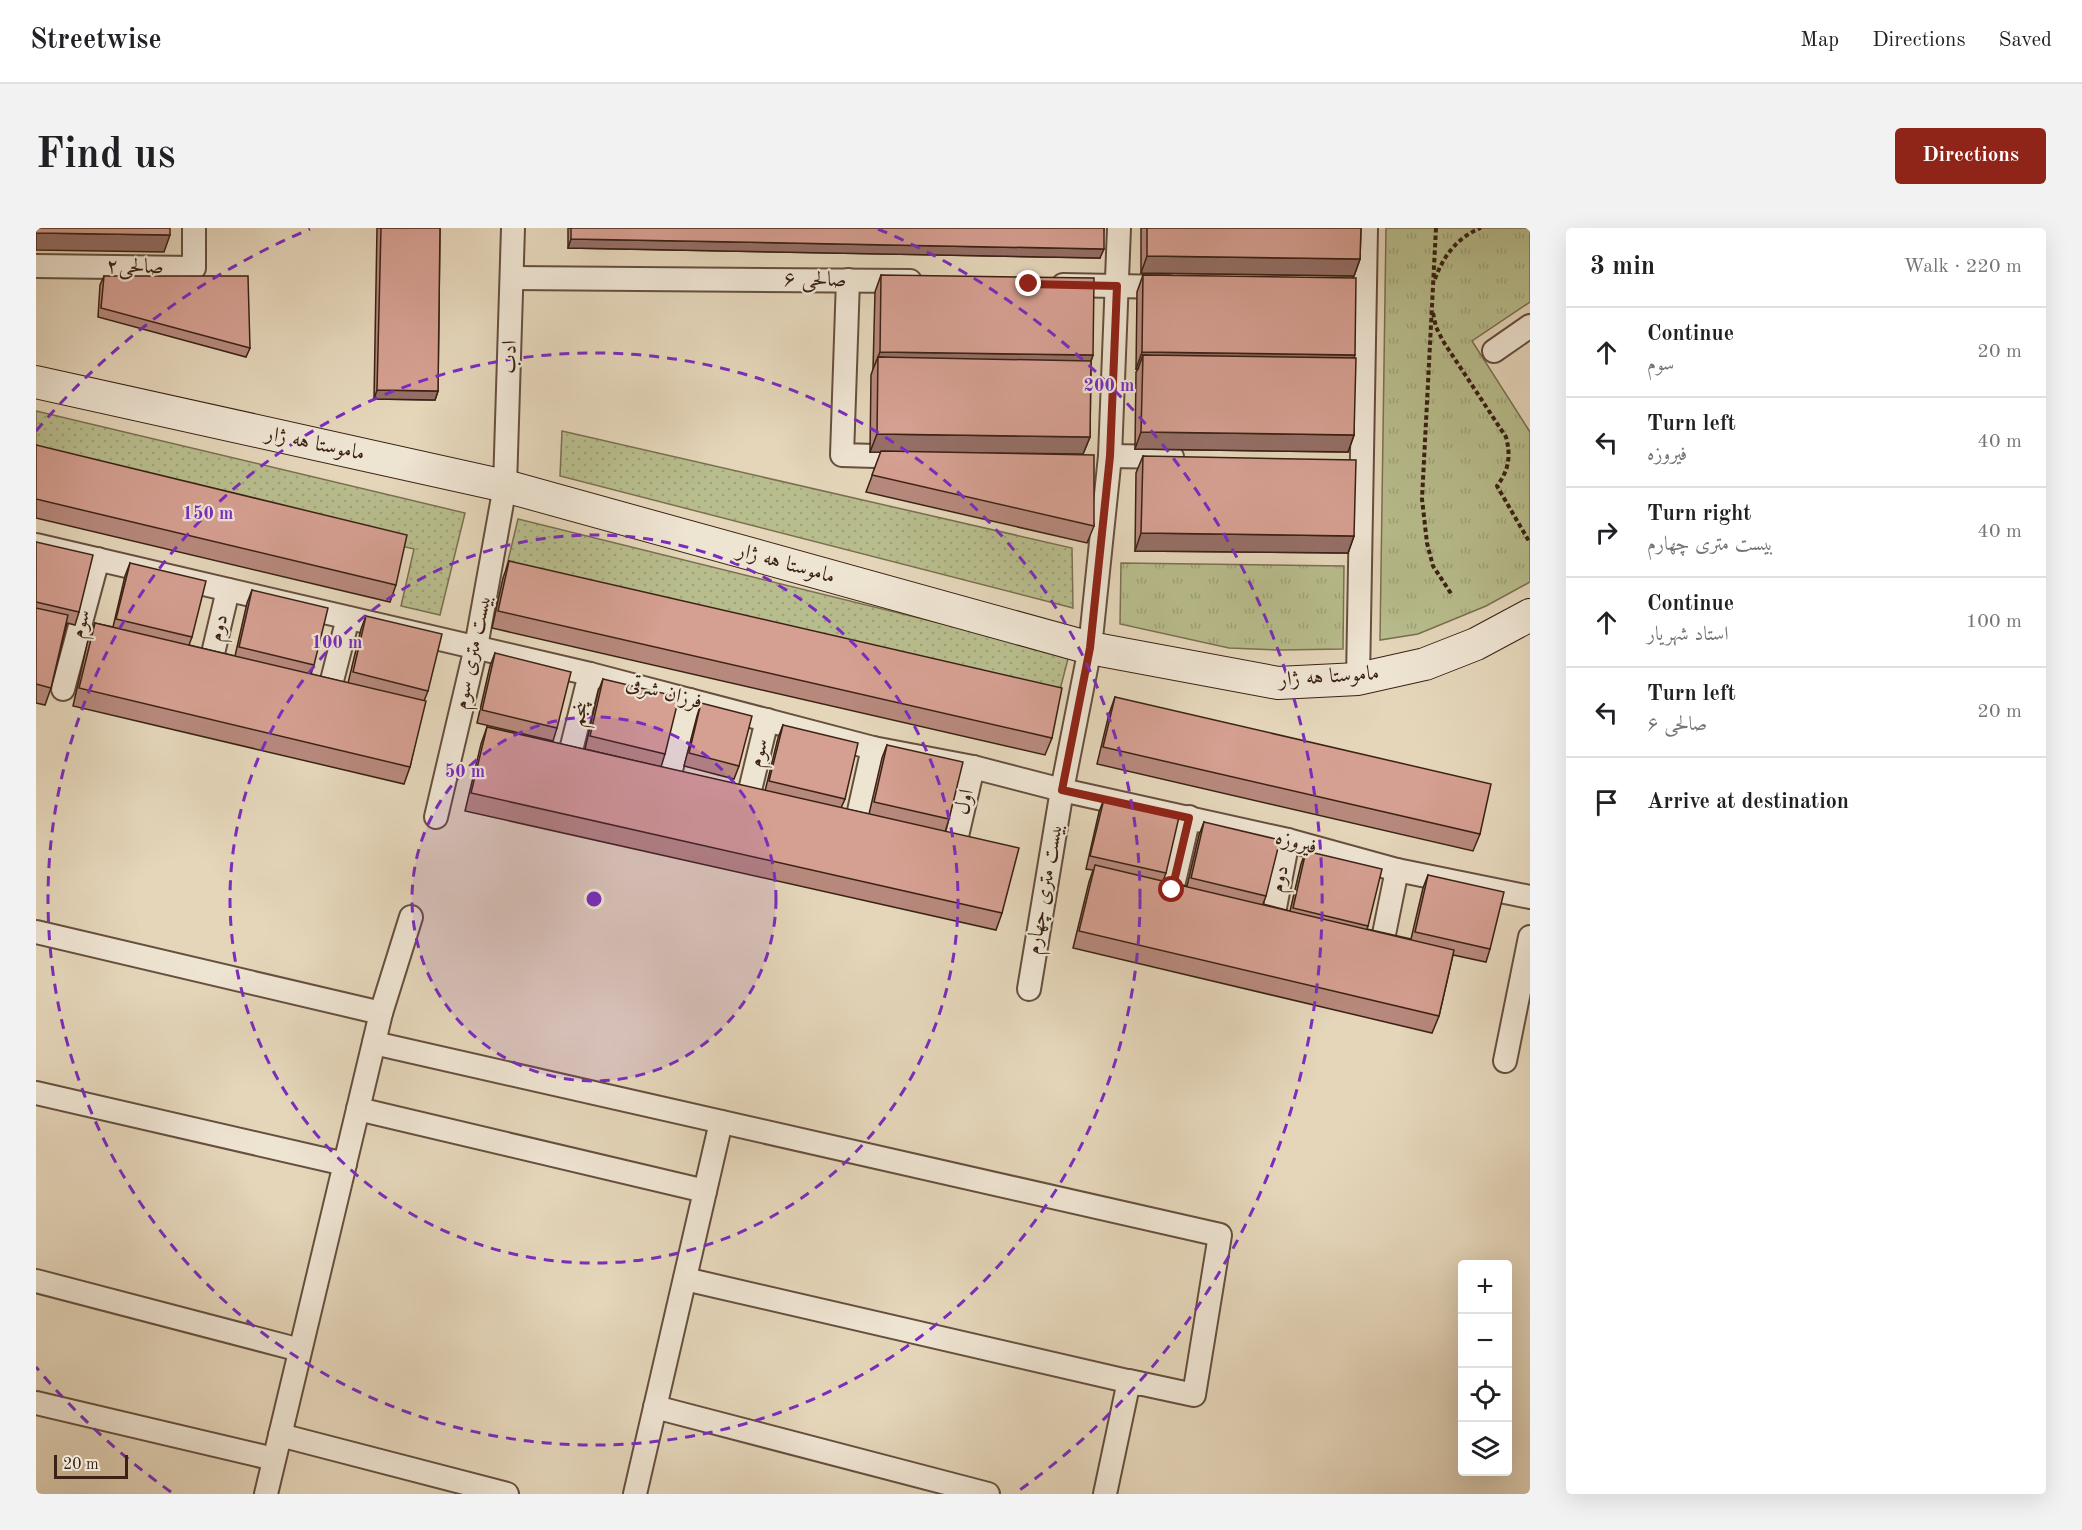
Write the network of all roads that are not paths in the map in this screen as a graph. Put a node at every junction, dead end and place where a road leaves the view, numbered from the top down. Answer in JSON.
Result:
{"nodes":[{"id":1,"x":194,"y":228,"type":"edge"},
{"id":2,"x":513,"y":228,"type":"edge"},
{"id":3,"x":1119,"y":228,"type":"edge"},
{"id":4,"x":1366,"y":228,"type":"edge"},
{"id":5,"x":36,"y":266,"type":"edge"},
{"id":6,"x":512,"y":278,"type":"junction"},
{"id":7,"x":848,"y":280,"type":"junction"},
{"id":8,"x":928,"y":282,"type":"edge"},
{"id":9,"x":1040,"y":284,"type":"edge"},
{"id":10,"x":1117,"y":286,"type":"junction"},
{"id":11,"x":1187,"y":287,"type":"edge"},
{"id":12,"x":1530,"y":326,"type":"edge"},
{"id":13,"x":1494,"y":351,"type":"dead end"},
{"id":14,"x":36,"y":382,"type":"edge"},
{"id":15,"x":1110,"y":456,"type":"junction"},
{"id":16,"x":934,"y":457,"type":"edge"},
{"id":17,"x":1191,"y":458,"type":"edge"},
{"id":18,"x":505,"y":486,"type":"junction"},
{"id":19,"x":36,"y":545,"type":"edge"},
{"id":20,"x":98,"y":559,"type":"junction"},
{"id":21,"x":228,"y":590,"type":"junction"},
{"id":22,"x":1530,"y":615,"type":"edge"},
{"id":23,"x":348,"y":618,"type":"junction"},
{"id":24,"x":476,"y":647,"type":"junction"},
{"id":25,"x":1090,"y":648,"type":"junction"},
{"id":26,"x":210,"y":666,"type":"edge"},
{"id":27,"x":590,"y":674,"type":"junction"},
{"id":28,"x":1358,"y":679,"type":"junction"},
{"id":29,"x":63,"y":690,"type":"dead end"},
{"id":30,"x":327,"y":700,"type":"edge"},
{"id":31,"x":690,"y":700,"type":"junction"},
{"id":32,"x":767,"y":720,"type":"junction"},
{"id":33,"x":873,"y":748,"type":"junction"},
{"id":34,"x":570,"y":754,"type":"edge"},
{"id":35,"x":974,"y":767,"type":"junction"},
{"id":36,"x":669,"y":777,"type":"edge"},
{"id":37,"x":751,"y":786,"type":"edge"},
{"id":38,"x":1062,"y":790,"type":"junction"},
{"id":39,"x":436,"y":817,"type":"dead end"},
{"id":40,"x":1189,"y":818,"type":"junction"},
{"id":41,"x":857,"y":819,"type":"edge"},
{"id":42,"x":957,"y":836,"type":"edge"},
{"id":43,"x":1288,"y":840,"type":"junction"},
{"id":44,"x":1397,"y":870,"type":"junction"},
{"id":45,"x":1172,"y":890,"type":"edge"},
{"id":46,"x":1530,"y":897,"type":"edge"},
{"id":47,"x":411,"y":917,"type":"dead end"},
{"id":48,"x":1273,"y":918,"type":"edge"},
{"id":49,"x":36,"y":932,"type":"edge"},
{"id":50,"x":1530,"y":937,"type":"edge"},
{"id":51,"x":1383,"y":939,"type":"edge"},
{"id":52,"x":1527,"y":967,"type":"edge"},
{"id":53,"x":1029,"y":989,"type":"dead end"},
{"id":54,"x":381,"y":1013,"type":"junction"},
{"id":55,"x":374,"y":1043,"type":"junction"},
{"id":56,"x":1505,"y":1061,"type":"dead end"},
{"id":57,"x":36,"y":1093,"type":"edge"},
{"id":58,"x":358,"y":1109,"type":"junction"},
{"id":59,"x":721,"y":1122,"type":"junction"},
{"id":60,"x":345,"y":1164,"type":"junction"},
{"id":61,"x":705,"y":1191,"type":"junction"},
{"id":62,"x":684,"y":1280,"type":"junction"},
{"id":63,"x":36,"y":1281,"type":"edge"},
{"id":64,"x":300,"y":1350,"type":"junction"},
{"id":65,"x":1140,"y":1384,"type":"junction"},
{"id":66,"x":36,"y":1403,"type":"edge"},
{"id":67,"x":655,"y":1407,"type":"junction"},
{"id":68,"x":280,"y":1435,"type":"junction"},
{"id":69,"x":274,"y":1459,"type":"junction"},
{"id":70,"x":266,"y":1494,"type":"edge"},
{"id":71,"x":507,"y":1494,"type":"edge"},
{"id":72,"x":635,"y":1494,"type":"edge"},
{"id":73,"x":988,"y":1494,"type":"edge"},
{"id":74,"x":1105,"y":1494,"type":"edge"}],
"edges":[{"from":1,"to":5,"type":"street","name":"صالحی۲"},
{"from":2,"to":6,"type":"street","name":"ادب"},
{"from":3,"to":10,"type":"street","name":"بیست متری چهارم"},
{"from":4,"to":28,"type":"street"},
{"from":6,"to":7,"type":"street","name":"صالحی ۶"},
{"from":6,"to":18,"type":"street","name":"ادب"},
{"from":7,"to":8,"type":"street","name":"صالحی ۶"},
{"from":7,"to":16,"type":"street"},
{"from":9,"to":10,"type":"street"},
{"from":10,"to":11,"type":"street"},
{"from":10,"to":15,"type":"street","name":"بیست متری چهارم"},
{"from":12,"to":13,"type":"street"},
{"from":14,"to":18,"type":"main road","name":"ماموستا هه ژار"},
{"from":15,"to":17,"type":"street"},
{"from":15,"to":25,"type":"street","name":"بیست متری چهارم"},
{"from":18,"to":24,"type":"street","name":"بیست متری سوم"},
{"from":18,"to":25,"type":"main road","name":"ماموستا هه ژار"},
{"from":19,"to":20,"type":"street","name":"فرزان شرقی"},
{"from":20,"to":21,"type":"street","name":"فرزان شرقی"},
{"from":20,"to":29,"type":"street","name":"سوم"},
{"from":21,"to":23,"type":"street","name":"فرزان شرقی"},
{"from":21,"to":26,"type":"street","name":"دوم"},
{"from":22,"to":28,"type":"main road","name":"ماموستا هه ژار"},
{"from":23,"to":24,"type":"street","name":"فرزان شرقی"},
{"from":23,"to":30,"type":"street"},
{"from":24,"to":27,"type":"street","name":"فرزان شرقی"},
{"from":24,"to":39,"type":"street","name":"بیست متری سوم"},
{"from":25,"to":28,"type":"main road","name":"ماموستا هه ژار"},
{"from":25,"to":38,"type":"street","name":"بیست متری چهارم"},
{"from":27,"to":31,"type":"street","name":"فرزان شرقی"},
{"from":27,"to":34,"type":"street","name":"پنجم"},
{"from":31,"to":32,"type":"street","name":"فرزان شرقی"},
{"from":31,"to":36,"type":"street"},
{"from":32,"to":33,"type":"street","name":"فرزان شرقی"},
{"from":32,"to":37,"type":"street","name":"سوم"},
{"from":33,"to":35,"type":"street","name":"فرزان شرقی"},
{"from":33,"to":41,"type":"street"},
{"from":35,"to":38,"type":"street","name":"فرزان شرقی"},
{"from":35,"to":42,"type":"street","name":"اول"},
{"from":38,"to":40,"type":"street","name":"فیروزه"},
{"from":38,"to":53,"type":"street","name":"بیست متری چهارم"},
{"from":40,"to":43,"type":"street","name":"فیروزه"},
{"from":40,"to":45,"type":"street"},
{"from":43,"to":44,"type":"street","name":"فیروزه"},
{"from":43,"to":48,"type":"street","name":"دوم"},
{"from":44,"to":46,"type":"street","name":"فیروزه"},
{"from":44,"to":51,"type":"street"},
{"from":47,"to":54,"type":"street"},
{"from":49,"to":54,"type":"street"},
{"from":50,"to":52,"type":"street"},
{"from":52,"to":56,"type":"street"},
{"from":54,"to":55,"type":"street"},
{"from":55,"to":58,"type":"street"},
{"from":55,"to":59,"type":"street"},
{"from":57,"to":60,"type":"street"},
{"from":58,"to":60,"type":"street"},
{"from":58,"to":61,"type":"street"},
{"from":59,"to":61,"type":"street"},
{"from":59,"to":65,"type":"street"},
{"from":60,"to":64,"type":"street"},
{"from":61,"to":62,"type":"street"},
{"from":62,"to":65,"type":"street"},
{"from":62,"to":67,"type":"street"},
{"from":63,"to":64,"type":"street"},
{"from":64,"to":68,"type":"street"},
{"from":65,"to":74,"type":"street"},
{"from":66,"to":69,"type":"street"},
{"from":67,"to":72,"type":"street"},
{"from":67,"to":73,"type":"street"},
{"from":68,"to":69,"type":"street"},
{"from":68,"to":71,"type":"street"},
{"from":69,"to":70,"type":"street"}]}
